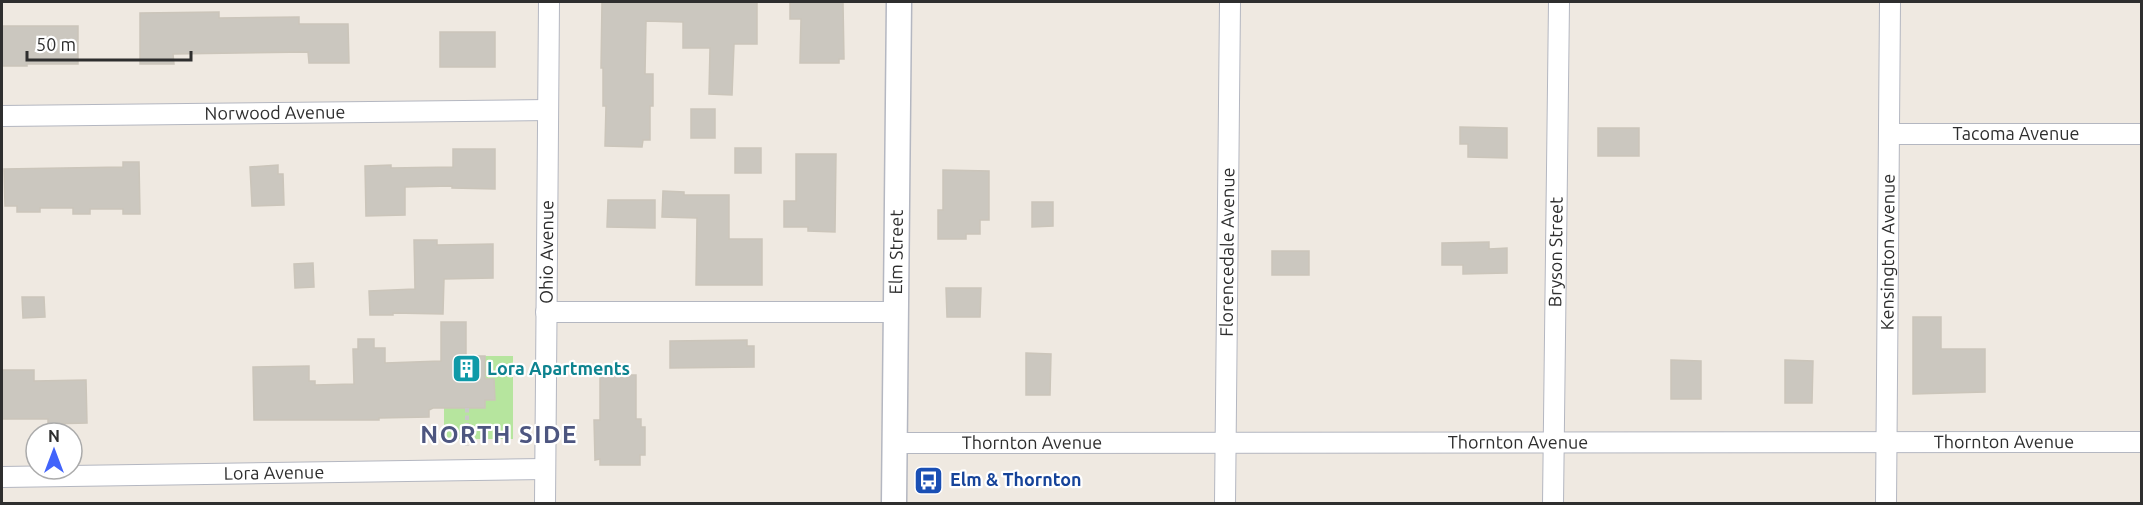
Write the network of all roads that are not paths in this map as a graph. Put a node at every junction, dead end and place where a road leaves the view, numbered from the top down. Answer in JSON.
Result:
{"nodes":[{"id":1,"x":549,"y":2,"type":"edge"},
{"id":2,"x":899,"y":2,"type":"edge"},
{"id":3,"x":1230,"y":2,"type":"edge"},
{"id":4,"x":1559,"y":2,"type":"edge"},
{"id":5,"x":1890,"y":2,"type":"edge"},
{"id":6,"x":548,"y":110,"type":"junction"},
{"id":7,"x":2,"y":116,"type":"edge"},
{"id":8,"x":1890,"y":134,"type":"junction"},
{"id":9,"x":2142,"y":134,"type":"edge"},
{"id":10,"x":546,"y":312,"type":"junction"},
{"id":11,"x":896,"y":312,"type":"junction"},
{"id":12,"x":2142,"y":442,"type":"edge"},
{"id":13,"x":894,"y":443,"type":"junction"},
{"id":14,"x":1554,"y":443,"type":"junction"},
{"id":15,"x":1887,"y":443,"type":"junction"},
{"id":16,"x":1226,"y":444,"type":"junction"},
{"id":17,"x":545,"y":469,"type":"junction"},
{"id":18,"x":2,"y":477,"type":"edge"},
{"id":19,"x":545,"y":504,"type":"edge"},
{"id":20,"x":894,"y":504,"type":"edge"},
{"id":21,"x":1225,"y":504,"type":"edge"},
{"id":22,"x":1553,"y":504,"type":"edge"},
{"id":23,"x":1886,"y":504,"type":"edge"}],
"edges":[{"from":1,"to":6,"type":"street","name":"Ohio Avenue"},
{"from":2,"to":11,"type":"street","name":"Elm Street"},
{"from":3,"to":16,"type":"street","name":"Florencedale Avenue"},
{"from":4,"to":14,"type":"street","name":"Bryson Street"},
{"from":5,"to":8,"type":"street","name":"Kensington Avenue"},
{"from":6,"to":7,"type":"street","name":"Norwood Avenue"},
{"from":6,"to":10,"type":"street","name":"Ohio Avenue"},
{"from":8,"to":9,"type":"street","name":"Tacoma Avenue"},
{"from":8,"to":15,"type":"street","name":"Kensington Avenue"},
{"from":10,"to":11,"type":"street"},
{"from":10,"to":17,"type":"street","name":"Ohio Avenue"},
{"from":11,"to":13,"type":"street","name":"Elm Street"},
{"from":12,"to":15,"type":"street","name":"Thornton Avenue"},
{"from":13,"to":16,"type":"street","name":"Thornton Avenue"},
{"from":13,"to":20,"type":"street","name":"Elm Street"},
{"from":14,"to":15,"type":"street","name":"Thornton Avenue"},
{"from":14,"to":16,"type":"street","name":"Thornton Avenue"},
{"from":14,"to":22,"type":"street","name":"Bryson Street"},
{"from":15,"to":23,"type":"street","name":"Kensington Avenue"},
{"from":16,"to":21,"type":"street","name":"Florencedale Avenue"},
{"from":17,"to":18,"type":"street","name":"Lora Avenue"},
{"from":17,"to":19,"type":"street","name":"Ohio Avenue"}]}
